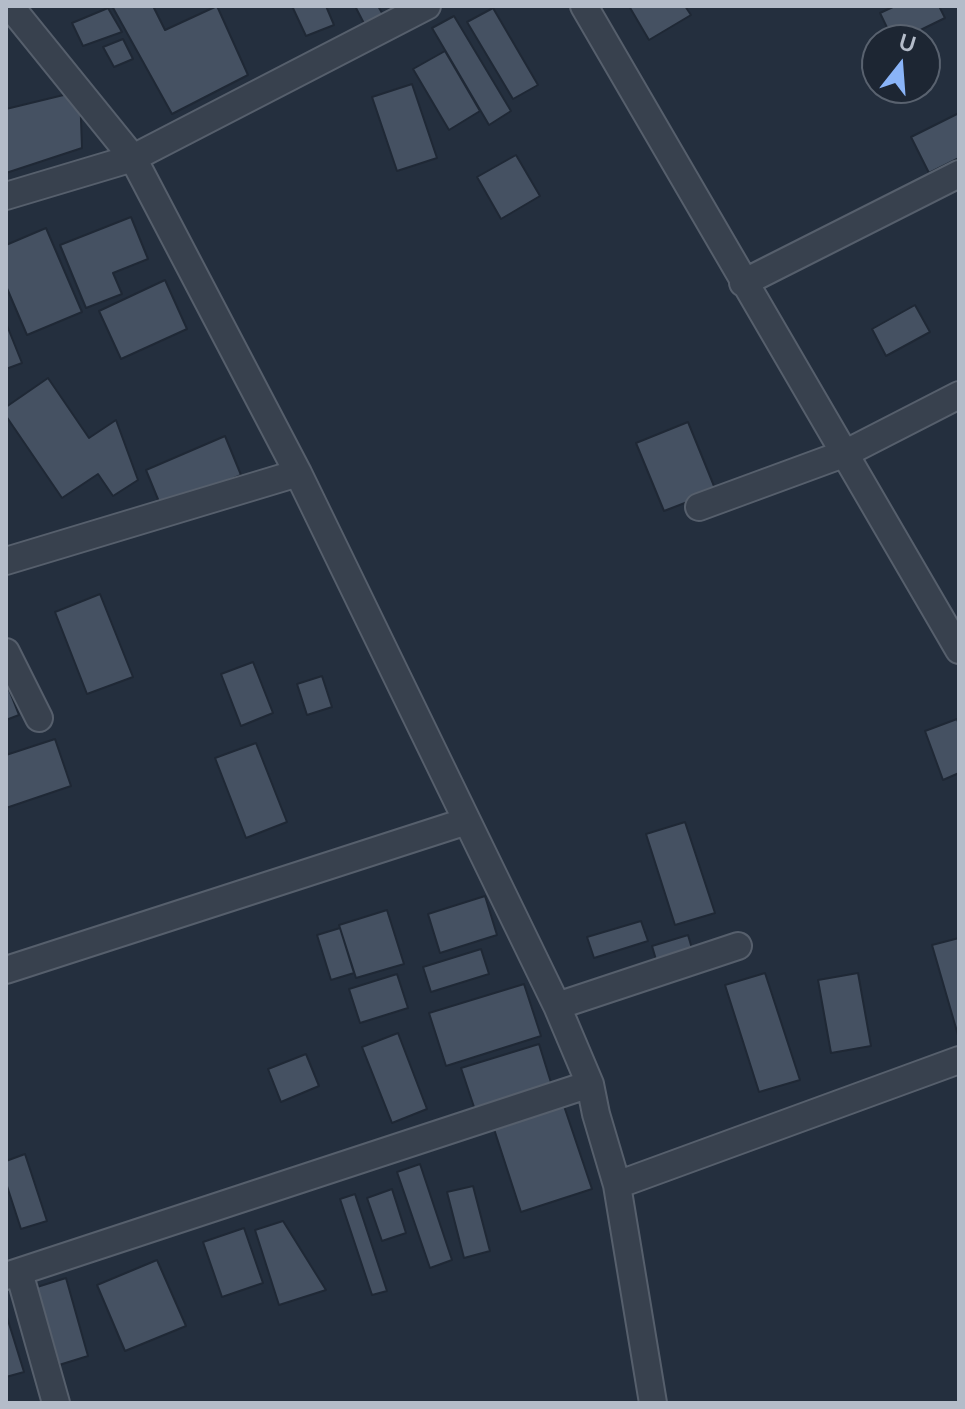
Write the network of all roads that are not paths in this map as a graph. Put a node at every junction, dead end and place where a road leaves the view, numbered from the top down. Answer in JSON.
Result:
{"nodes":[{"id":1,"x":427,"y":6,"type":"edge"},
{"id":2,"x":584,"y":6,"type":"edge"},
{"id":3,"x":10,"y":10,"type":"edge"},
{"id":4,"x":133,"y":158,"type":"junction"},
{"id":5,"x":959,"y":174,"type":"edge"},
{"id":6,"x":6,"y":196,"type":"edge"},
{"id":7,"x":743,"y":283,"type":"junction"},
{"id":8,"x":959,"y":395,"type":"edge"},
{"id":9,"x":846,"y":453,"type":"junction"},
{"id":10,"x":298,"y":473,"type":"junction"},
{"id":11,"x":699,"y":507,"type":"dead end"},
{"id":12,"x":6,"y":561,"type":"edge"},
{"id":13,"x":959,"y":650,"type":"edge"},
{"id":14,"x":6,"y":652,"type":"edge"},
{"id":15,"x":39,"y":718,"type":"dead end"},
{"id":16,"x":467,"y":821,"type":"junction"},
{"id":17,"x":738,"y":946,"type":"dead end"},
{"id":18,"x":6,"y":970,"type":"edge"},
{"id":19,"x":557,"y":1006,"type":"junction"},
{"id":20,"x":959,"y":1060,"type":"edge"},
{"id":21,"x":590,"y":1084,"type":"junction"},
{"id":22,"x":617,"y":1185,"type":"junction"},
{"id":23,"x":12,"y":1274,"type":"edge"},
{"id":24,"x":56,"y":1403,"type":"edge"},
{"id":25,"x":653,"y":1403,"type":"edge"}],
"edges":[{"from":1,"to":4,"type":"street"},
{"from":2,"to":7,"type":"street"},
{"from":3,"to":4,"type":"street"},
{"from":4,"to":6,"type":"street"},
{"from":4,"to":10,"type":"street"},
{"from":5,"to":7,"type":"street"},
{"from":7,"to":9,"type":"street"},
{"from":8,"to":9,"type":"street"},
{"from":9,"to":11,"type":"street"},
{"from":9,"to":13,"type":"street"},
{"from":10,"to":12,"type":"street"},
{"from":10,"to":16,"type":"street"},
{"from":14,"to":15,"type":"street"},
{"from":16,"to":18,"type":"street"},
{"from":16,"to":19,"type":"street"},
{"from":17,"to":19,"type":"street"},
{"from":19,"to":21,"type":"street"},
{"from":20,"to":22,"type":"street"},
{"from":21,"to":22,"type":"street"},
{"from":21,"to":23,"type":"street"},
{"from":22,"to":25,"type":"street"},
{"from":23,"to":24,"type":"street"}]}
